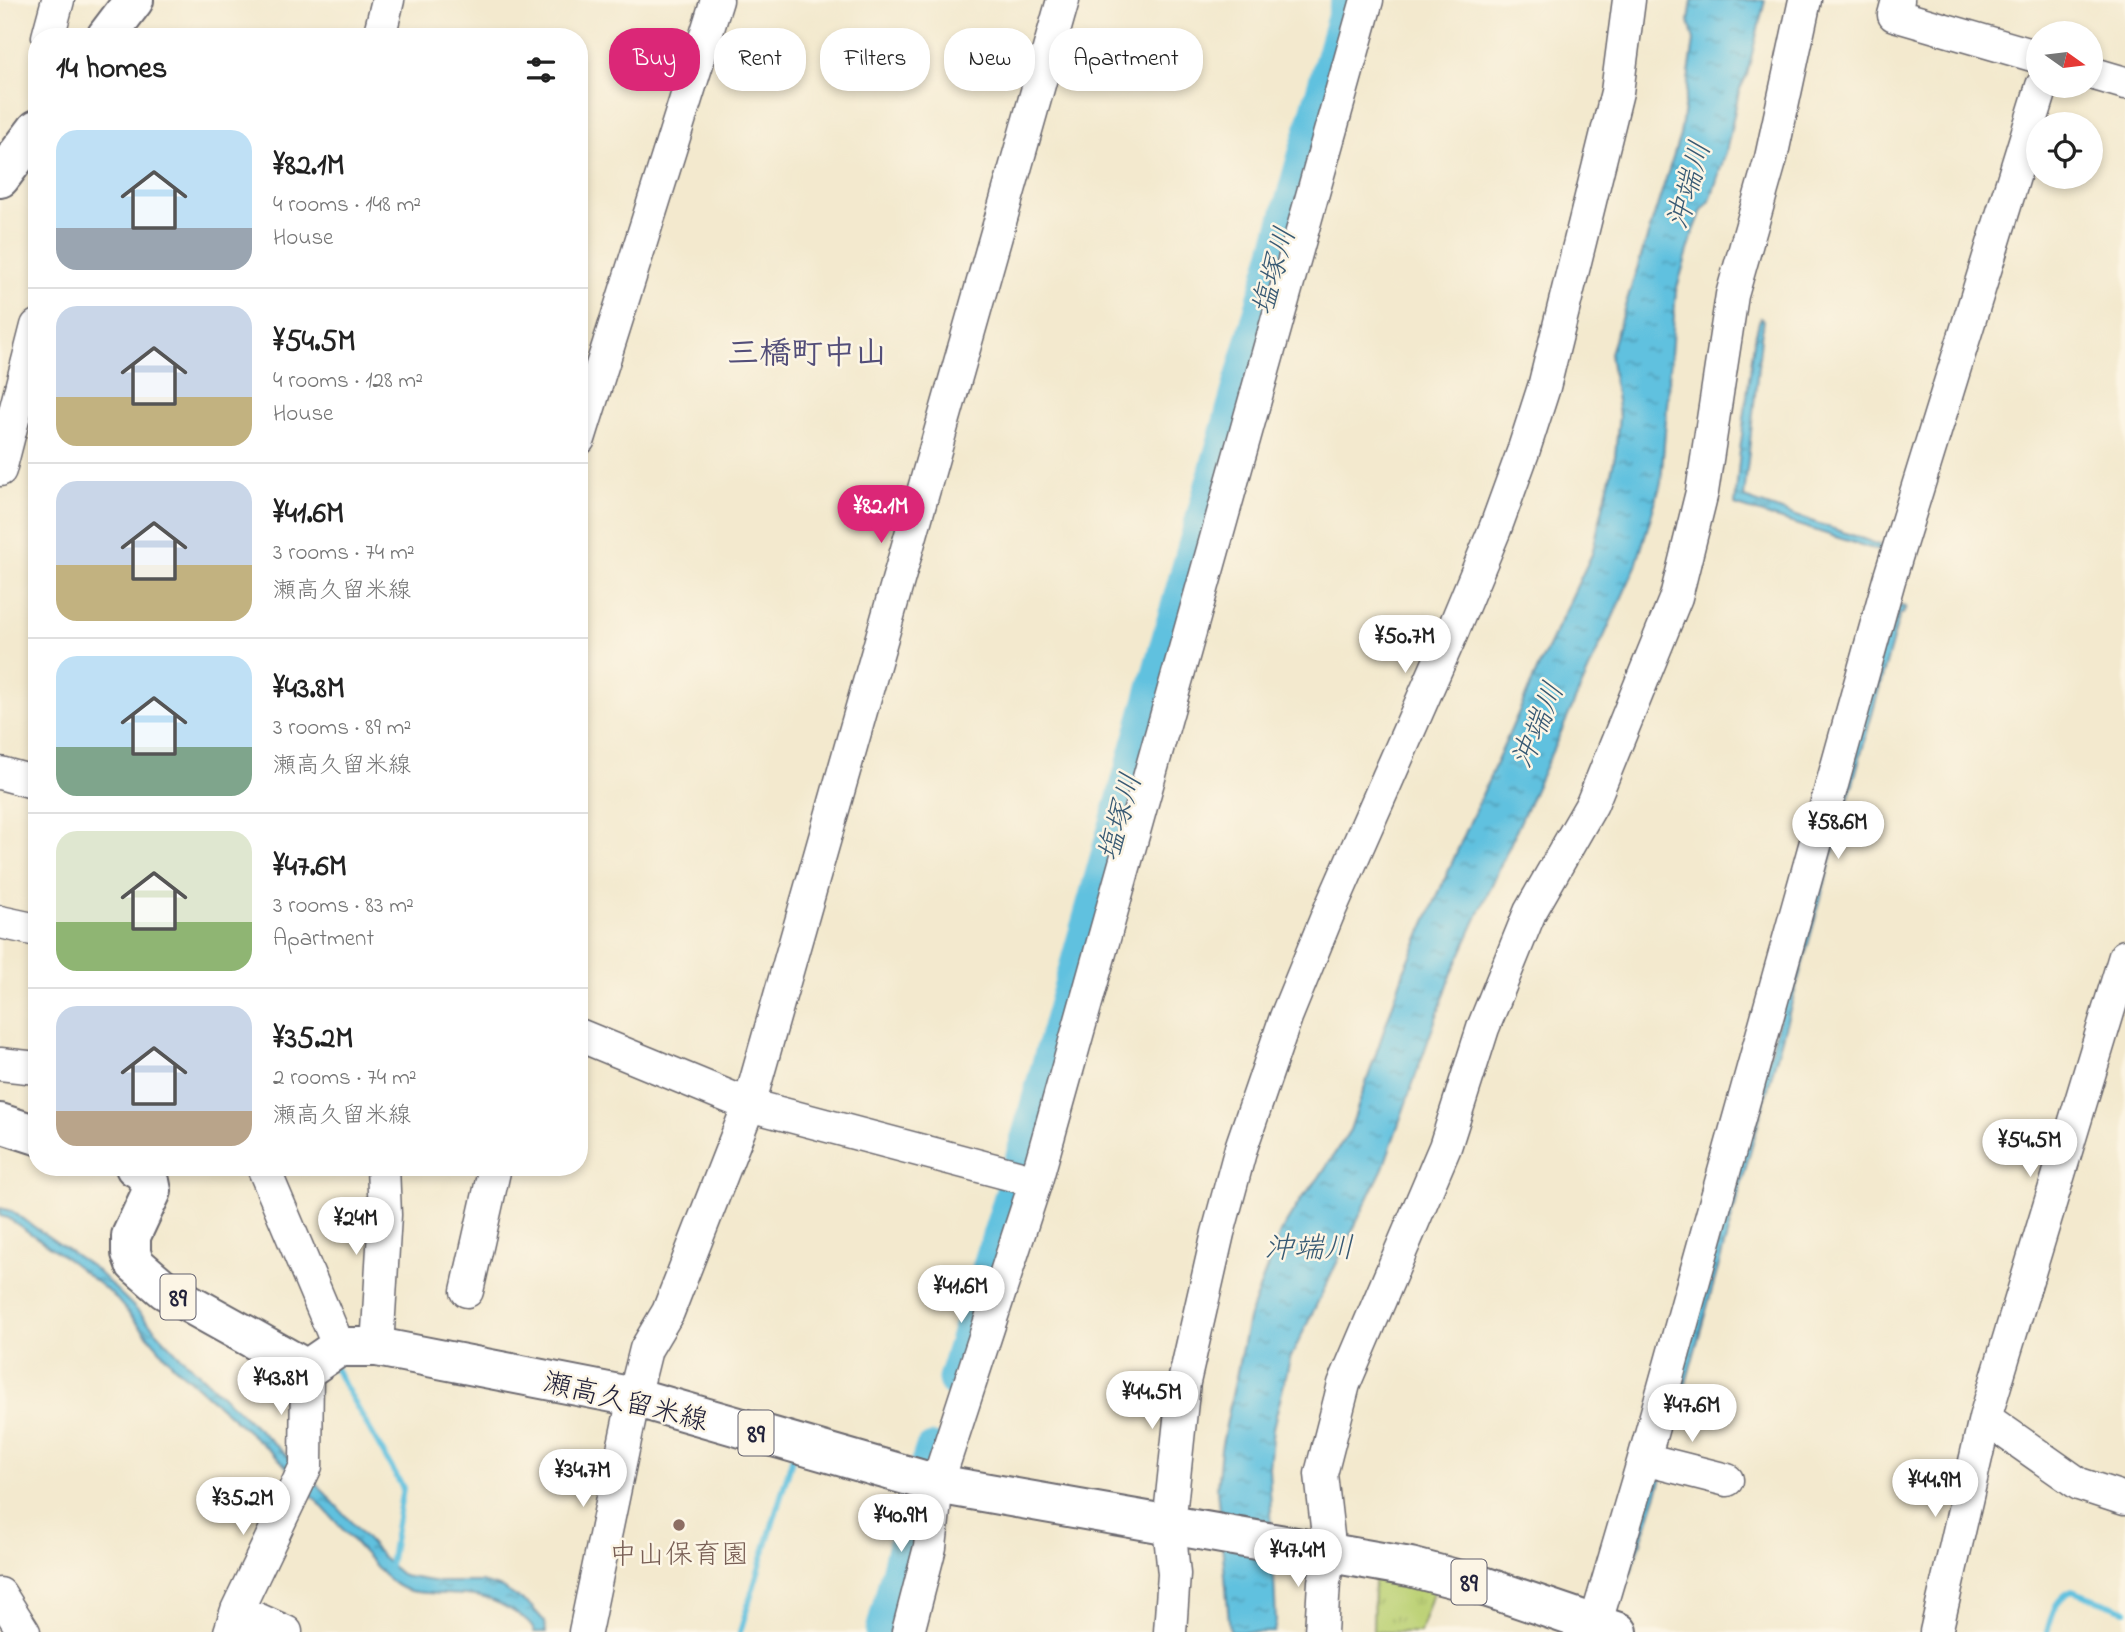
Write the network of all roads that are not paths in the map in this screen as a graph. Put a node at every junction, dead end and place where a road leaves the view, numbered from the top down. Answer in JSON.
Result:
{"nodes":[{"id":1,"x":58,"y":0,"type":"edge"},
{"id":2,"x":134,"y":0,"type":"edge"},
{"id":3,"x":388,"y":0,"type":"edge"},
{"id":4,"x":717,"y":0,"type":"edge"},
{"id":5,"x":1063,"y":0,"type":"edge"},
{"id":6,"x":1367,"y":0,"type":"edge"},
{"id":7,"x":1629,"y":0,"type":"edge"},
{"id":8,"x":1805,"y":0,"type":"edge"},
{"id":9,"x":1898,"y":0,"type":"edge"},
{"id":10,"x":50,"y":28,"type":"edge"},
{"id":11,"x":113,"y":28,"type":"edge"},
{"id":12,"x":381,"y":28,"type":"edge"},
{"id":13,"x":2026,"y":53,"type":"edge"},
{"id":14,"x":2104,"y":77,"type":"edge"},
{"id":15,"x":2125,"y":83,"type":"edge"},
{"id":16,"x":2038,"y":98,"type":"edge"},
{"id":17,"x":28,"y":141,"type":"edge"},
{"id":18,"x":0,"y":178,"type":"edge"},
{"id":19,"x":28,"y":361,"type":"edge"},
{"id":20,"x":588,"y":410,"type":"edge"},
{"id":21,"x":0,"y":471,"type":"edge"},
{"id":22,"x":0,"y":773,"type":"edge"},
{"id":23,"x":28,"y":781,"type":"edge"},
{"id":24,"x":0,"y":922,"type":"edge"},
{"id":25,"x":28,"y":928,"type":"edge"},
{"id":26,"x":2125,"y":956,"type":"edge"},
{"id":27,"x":588,"y":1039,"type":"edge"},
{"id":28,"x":0,"y":1064,"type":"edge"},
{"id":29,"x":28,"y":1067,"type":"edge"},
{"id":30,"x":748,"y":1105,"type":"junction"},
{"id":31,"x":0,"y":1124,"type":"edge"},
{"id":32,"x":28,"y":1132,"type":"edge"},
{"id":33,"x":145,"y":1176,"type":"edge"},
{"id":34,"x":265,"y":1176,"type":"edge"},
{"id":35,"x":383,"y":1176,"type":"edge"},
{"id":36,"x":493,"y":1176,"type":"edge"},
{"id":37,"x":1036,"y":1181,"type":"junction"},
{"id":38,"x":467,"y":1291,"type":"dead end"},
{"id":39,"x":377,"y":1347,"type":"junction"},
{"id":40,"x":325,"y":1357,"type":"junction"},
{"id":41,"x":634,"y":1397,"type":"junction"},
{"id":42,"x":1985,"y":1418,"type":"junction"},
{"id":43,"x":1644,"y":1459,"type":"junction"},
{"id":44,"x":1727,"y":1480,"type":"dead end"},
{"id":45,"x":937,"y":1485,"type":"junction"},
{"id":46,"x":2125,"y":1499,"type":"edge"},
{"id":47,"x":1176,"y":1526,"type":"junction"},
{"id":48,"x":1322,"y":1552,"type":"junction"},
{"id":49,"x":0,"y":1594,"type":"edge"},
{"id":50,"x":233,"y":1621,"type":"edge"},
{"id":51,"x":1602,"y":1630,"type":"edge"},
{"id":52,"x":24,"y":1632,"type":"edge"},
{"id":53,"x":286,"y":1632,"type":"edge"},
{"id":54,"x":585,"y":1632,"type":"edge"},
{"id":55,"x":908,"y":1632,"type":"edge"},
{"id":56,"x":1170,"y":1632,"type":"edge"},
{"id":57,"x":1321,"y":1632,"type":"edge"},
{"id":58,"x":1936,"y":1632,"type":"edge"}],
"edges":[{"from":1,"to":10,"type":"street"},
{"from":2,"to":11,"type":"main road"},
{"from":3,"to":12,"type":"street"},
{"from":4,"to":20,"type":"street"},
{"from":5,"to":30,"type":"street"},
{"from":6,"to":37,"type":"street"},
{"from":7,"to":47,"type":"street"},
{"from":8,"to":48,"type":"street"},
{"from":9,"to":13,"type":"street"},
{"from":14,"to":15,"type":"street"},
{"from":16,"to":43,"type":"street"},
{"from":17,"to":18,"type":"main road"},
{"from":19,"to":21,"type":"street"},
{"from":22,"to":23,"type":"street"},
{"from":24,"to":25,"type":"street"},
{"from":26,"to":42,"type":"street"},
{"from":27,"to":30,"type":"street"},
{"from":28,"to":29,"type":"street"},
{"from":30,"to":37,"type":"street"},
{"from":30,"to":41,"type":"street"},
{"from":31,"to":32,"type":"main road"},
{"from":33,"to":40,"type":"main road","name":"瀬高久留米線","number":"89"},
{"from":34,"to":40,"type":"street"},
{"from":35,"to":39,"type":"street"},
{"from":36,"to":38,"type":"street"},
{"from":37,"to":45,"type":"street"},
{"from":39,"to":40,"type":"main road","name":"瀬高久留米線","number":"89"},
{"from":39,"to":41,"type":"main road","name":"瀬高久留米線","number":"89"},
{"from":40,"to":50,"type":"street"},
{"from":41,"to":45,"type":"main road","name":"瀬高久留米線","number":"89"},
{"from":41,"to":54,"type":"street"},
{"from":42,"to":46,"type":"street"},
{"from":42,"to":58,"type":"street"},
{"from":43,"to":44,"type":"street"},
{"from":43,"to":51,"type":"street"},
{"from":45,"to":47,"type":"main road","name":"瀬高久留米線","number":"89"},
{"from":45,"to":55,"type":"street"},
{"from":47,"to":48,"type":"main road","name":"瀬高久留米線","number":"89"},
{"from":47,"to":56,"type":"street"},
{"from":48,"to":51,"type":"main road","name":"瀬高久留米線","number":"89"},
{"from":48,"to":57,"type":"street"},
{"from":49,"to":52,"type":"street"},
{"from":50,"to":53,"type":"street"}]}
